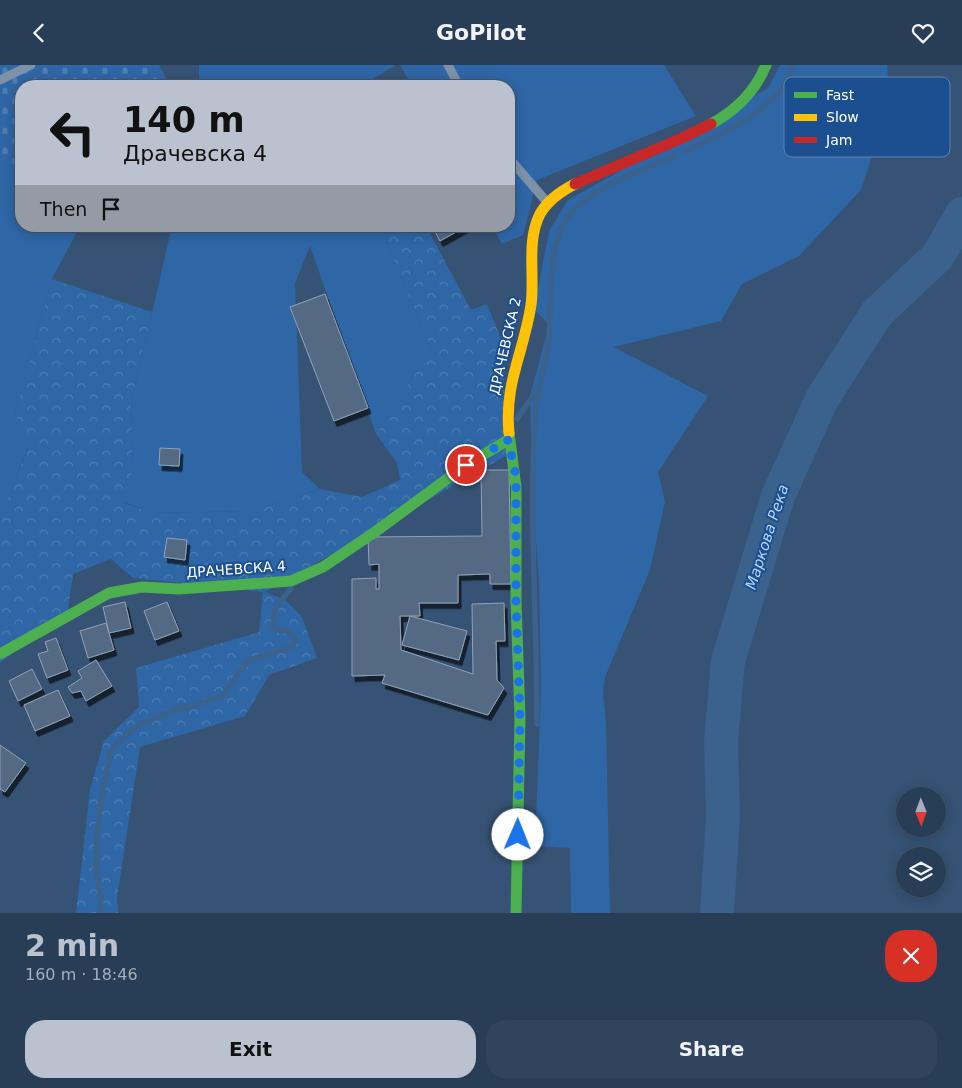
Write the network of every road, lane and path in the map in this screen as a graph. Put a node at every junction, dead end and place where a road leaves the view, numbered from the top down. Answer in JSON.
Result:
{"nodes":[{"id":1,"x":31,"y":65,"type":"edge"},
{"id":2,"x":448,"y":65,"type":"edge"},
{"id":3,"x":766,"y":65,"type":"edge"},
{"id":4,"x":0,"y":80,"type":"edge"},
{"id":5,"x":456,"y":80,"type":"edge"},
{"id":6,"x":515,"y":165,"type":"edge"},
{"id":7,"x":548,"y":203,"type":"junction"},
{"id":8,"x":508,"y":440,"type":"junction"},
{"id":9,"x":0,"y":654,"type":"edge"},
{"id":10,"x":516,"y":913,"type":"edge"}],
"edges":[{"from":1,"to":4,"type":"lane"},
{"from":2,"to":5,"type":"lane"},
{"from":3,"to":7,"type":"street","name":"ДРАЧЕВСКА 2"},
{"from":6,"to":7,"type":"lane"},
{"from":7,"to":8,"type":"street","name":"ДРАЧЕВСКА 2"},
{"from":8,"to":9,"type":"street","name":"ДРАЧЕВСКА 4"},
{"from":8,"to":10,"type":"street","name":"ДРАЧЕВСКА 2"}]}
